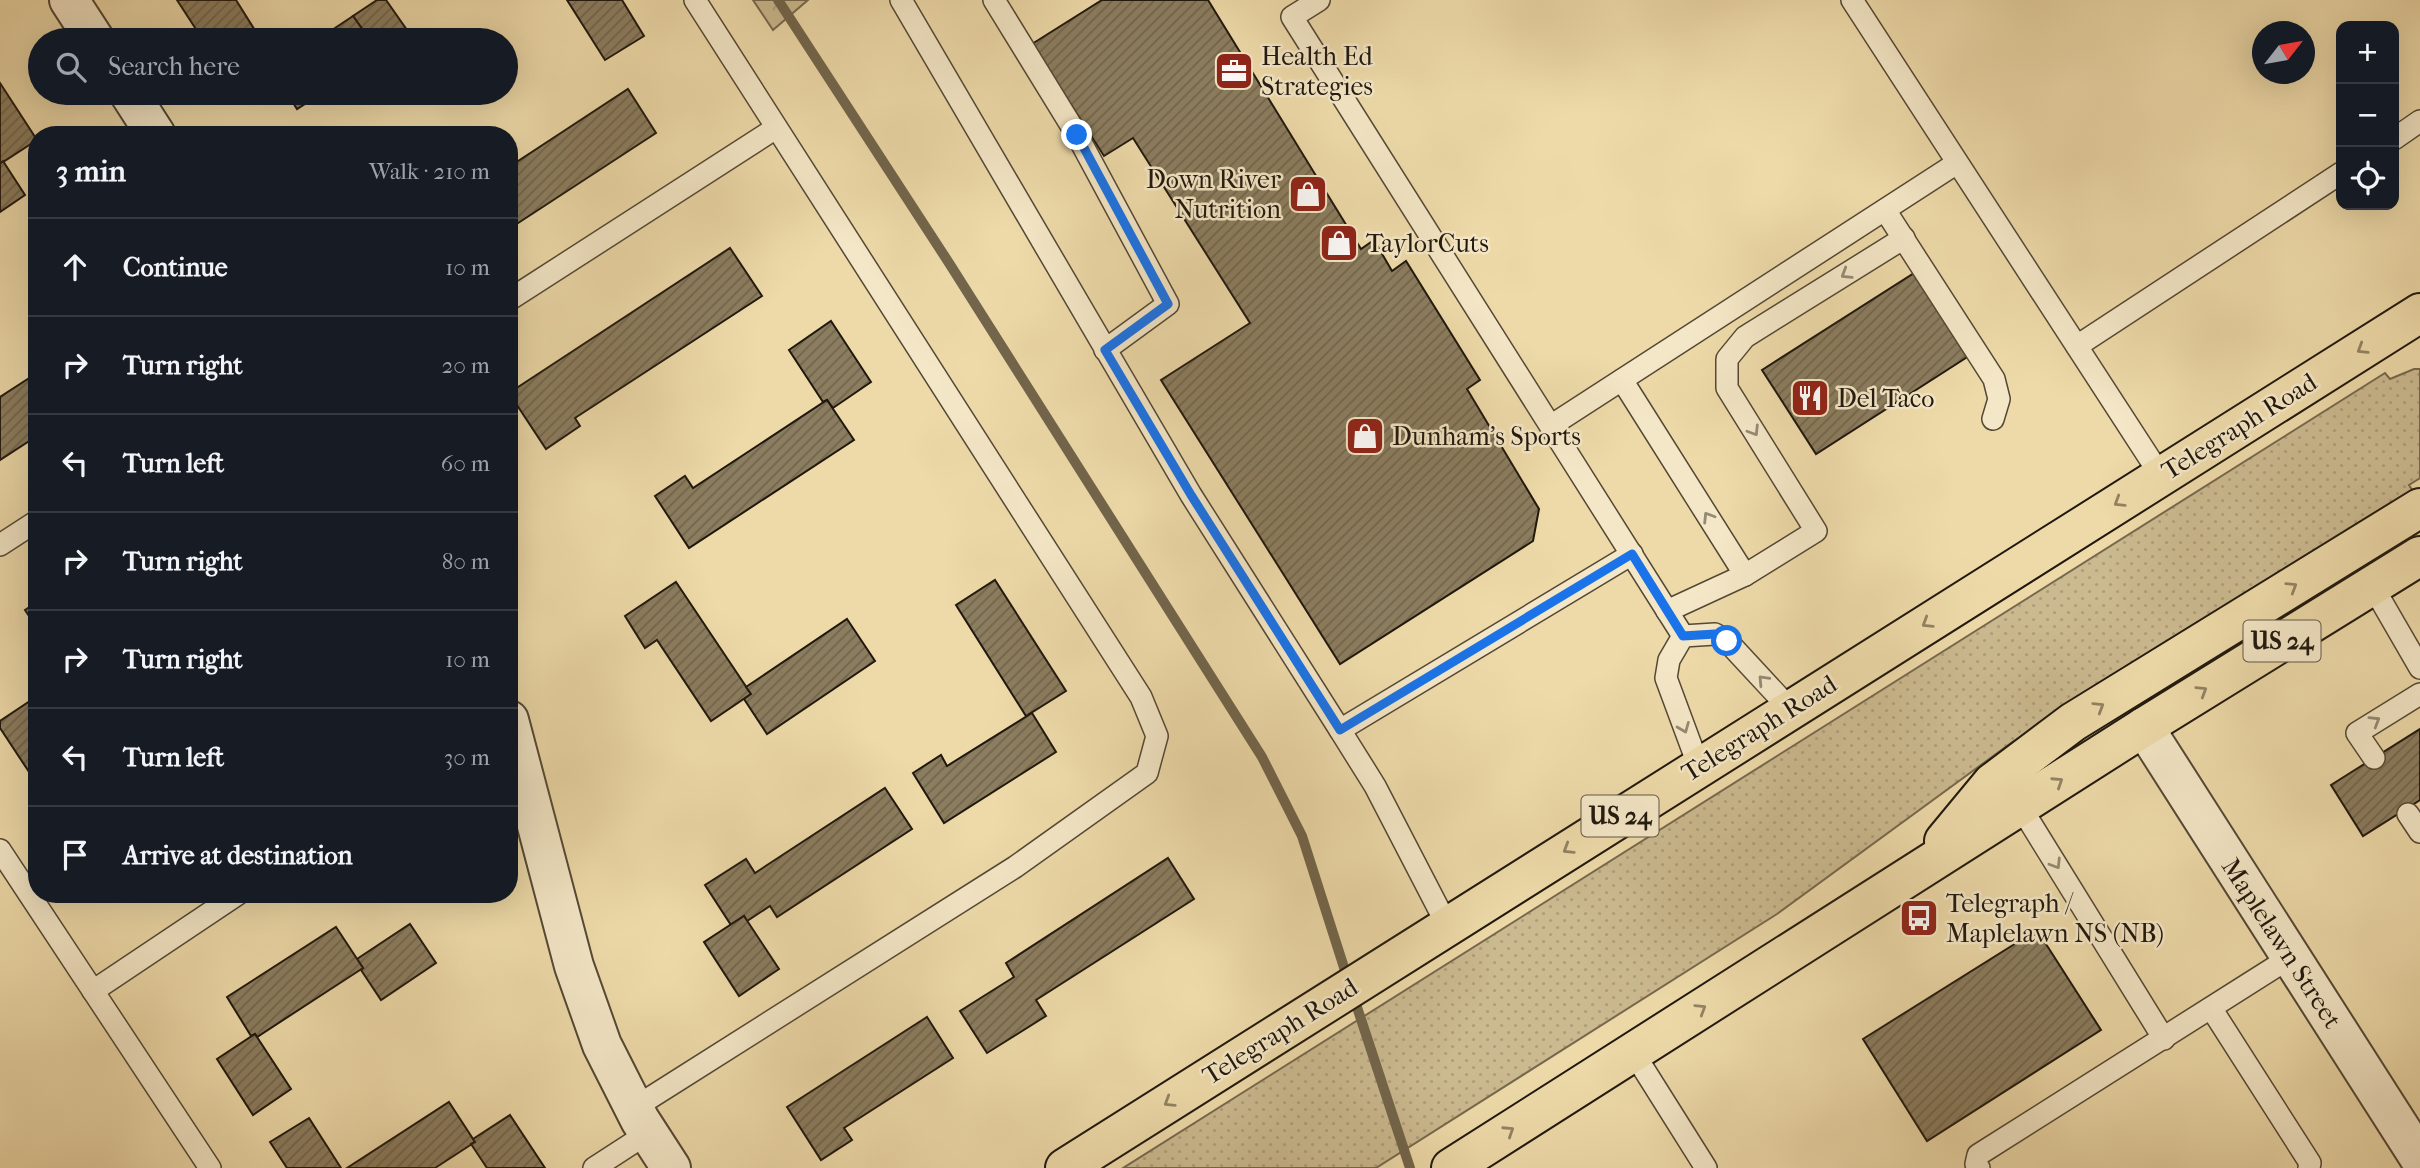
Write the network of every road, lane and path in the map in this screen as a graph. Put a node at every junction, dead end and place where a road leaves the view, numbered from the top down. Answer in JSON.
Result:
{"nodes":[{"id":1,"x":69,"y":0,"type":"edge"},
{"id":2,"x":695,"y":0,"type":"edge"},
{"id":3,"x":901,"y":0,"type":"edge"},
{"id":4,"x":994,"y":0,"type":"edge"},
{"id":5,"x":1319,"y":0,"type":"edge"},
{"id":6,"x":1852,"y":0,"type":"edge"},
{"id":7,"x":87,"y":28,"type":"edge"},
{"id":8,"x":137,"y":105,"type":"edge"},
{"id":9,"x":2420,"y":121,"type":"edge"},
{"id":10,"x":150,"y":126,"type":"edge"},
{"id":11,"x":776,"y":128,"type":"junction"},
{"id":12,"x":2399,"y":136,"type":"edge"},
{"id":13,"x":1957,"y":163,"type":"junction"},
{"id":14,"x":2336,"y":176,"type":"edge"},
{"id":15,"x":1885,"y":210,"type":"junction"},
{"id":16,"x":1904,"y":238,"type":"junction"},
{"id":17,"x":518,"y":294,"type":"edge"},
{"id":18,"x":2414,"y":321,"type":"edge"},
{"id":19,"x":2077,"y":346,"type":"junction"},
{"id":20,"x":1105,"y":350,"type":"junction"},
{"id":21,"x":1622,"y":380,"type":"junction"},
{"id":22,"x":1993,"y":419,"type":"dead end"},
{"id":23,"x":1552,"y":425,"type":"junction"},
{"id":24,"x":2161,"y":475,"type":"junction"},
{"id":25,"x":2420,"y":508,"type":"edge"},
{"id":26,"x":28,"y":527,"type":"edge"},
{"id":27,"x":0,"y":545,"type":"edge"},
{"id":28,"x":1632,"y":554,"type":"junction"},
{"id":29,"x":2420,"y":556,"type":"edge"},
{"id":30,"x":1745,"y":575,"type":"junction"},
{"id":31,"x":2372,"y":585,"type":"junction"},
{"id":32,"x":1667,"y":611,"type":"junction"},
{"id":33,"x":1683,"y":636,"type":"junction"},
{"id":34,"x":2420,"y":668,"type":"edge"},
{"id":35,"x":2420,"y":694,"type":"edge"},
{"id":36,"x":1790,"y":709,"type":"junction"},
{"id":37,"x":2144,"y":727,"type":"junction"},
{"id":38,"x":1340,"y":730,"type":"junction"},
{"id":39,"x":518,"y":754,"type":"edge"},
{"id":40,"x":2374,"y":758,"type":"dead end"},
{"id":41,"x":1699,"y":766,"type":"junction"},
{"id":42,"x":2020,"y":806,"type":"junction"},
{"id":43,"x":2408,"y":814,"type":"dead end"},
{"id":44,"x":2420,"y":832,"type":"edge"},
{"id":45,"x":0,"y":850,"type":"edge"},
{"id":46,"x":1923,"y":867,"type":"junction"},
{"id":47,"x":28,"y":892,"type":"edge"},
{"id":48,"x":35,"y":903,"type":"edge"},
{"id":49,"x":225,"y":903,"type":"edge"},
{"id":50,"x":1447,"y":925,"type":"junction"},
{"id":51,"x":2291,"y":957,"type":"junction"},
{"id":52,"x":93,"y":991,"type":"junction"},
{"id":53,"x":2211,"y":1008,"type":"junction"},
{"id":54,"x":2164,"y":1039,"type":"junction"},
{"id":55,"x":1633,"y":1052,"type":"junction"},
{"id":56,"x":641,"y":1121,"type":"junction"},
{"id":57,"x":2420,"y":1159,"type":"edge"},
{"id":58,"x":210,"y":1168,"type":"edge"},
{"id":59,"x":594,"y":1168,"type":"edge"},
{"id":60,"x":671,"y":1168,"type":"edge"},
{"id":61,"x":1065,"y":1168,"type":"edge"},
{"id":62,"x":1451,"y":1168,"type":"edge"},
{"id":63,"x":1706,"y":1168,"type":"edge"},
{"id":64,"x":1979,"y":1168,"type":"edge"},
{"id":65,"x":2309,"y":1168,"type":"edge"}],
"edges":[{"from":1,"to":7,"type":"street"},
{"from":2,"to":11,"type":"lane"},
{"from":3,"to":20,"type":"lane"},
{"from":4,"to":20,"type":"lane"},
{"from":5,"to":23,"type":"lane"},
{"from":6,"to":13,"type":"lane"},
{"from":8,"to":10,"type":"street"},
{"from":9,"to":12,"type":"lane"},
{"from":11,"to":17,"type":"lane"},
{"from":11,"to":56,"type":"lane"},
{"from":13,"to":15,"type":"lane"},
{"from":13,"to":19,"type":"lane"},
{"from":14,"to":19,"type":"lane"},
{"from":15,"to":16,"type":"lane"},
{"from":15,"to":21,"type":"lane"},
{"from":16,"to":22,"type":"lane"},
{"from":16,"to":30,"type":"lane","one_way":true},
{"from":18,"to":24,"type":"main road","name":"Telegraph Road","number":"US 24","one_way":true},
{"from":19,"to":24,"type":"lane"},
{"from":20,"to":38,"type":"lane"},
{"from":21,"to":23,"type":"lane"},
{"from":30,"to":21,"type":"lane","one_way":true},
{"from":23,"to":28,"type":"lane"},
{"from":24,"to":36,"type":"main road","name":"Telegraph Road","number":"US 24","one_way":true},
{"from":46,"to":25,"type":"main road","one_way":true},
{"from":26,"to":27,"type":"lane"},
{"from":28,"to":32,"type":"lane"},
{"from":28,"to":38,"type":"lane"},
{"from":29,"to":31,"type":"main road","number":"US 24"},
{"from":30,"to":32,"type":"lane"},
{"from":31,"to":34,"type":"lane"},
{"from":37,"to":31,"type":"main road","number":"US 24","one_way":true},
{"from":32,"to":33,"type":"lane"},
{"from":36,"to":33,"type":"lane","one_way":true},
{"from":33,"to":41,"type":"lane","one_way":true},
{"from":40,"to":35,"type":"lane","one_way":true},
{"from":36,"to":41,"type":"main road","name":"Telegraph Road","number":"US 24"},
{"from":42,"to":37,"type":"main road","number":"US 24","one_way":true},
{"from":37,"to":51,"type":"street","name":"Maplelawn Street"},
{"from":38,"to":50,"type":"lane"},
{"from":39,"to":56,"type":"street"},
{"from":41,"to":50,"type":"main road","name":"Telegraph Road","number":"US 24","one_way":true},
{"from":42,"to":46,"type":"main road","number":"US 24"},
{"from":42,"to":54,"type":"lane","one_way":true},
{"from":43,"to":44,"type":"lane"},
{"from":45,"to":47,"type":"lane"},
{"from":55,"to":46,"type":"main road","number":"US 24","one_way":true},
{"from":48,"to":52,"type":"lane"},
{"from":49,"to":52,"type":"lane"},
{"from":50,"to":61,"type":"main road","name":"Telegraph Road","number":"US 24","one_way":true},
{"from":51,"to":53,"type":"lane"},
{"from":51,"to":57,"type":"street","name":"Maplelawn Street"},
{"from":52,"to":58,"type":"lane"},
{"from":53,"to":54,"type":"lane"},
{"from":53,"to":65,"type":"lane"},
{"from":54,"to":64,"type":"lane"},
{"from":62,"to":55,"type":"main road","number":"US 24","one_way":true},
{"from":55,"to":63,"type":"lane"},
{"from":56,"to":59,"type":"lane"},
{"from":56,"to":60,"type":"street"}]}
